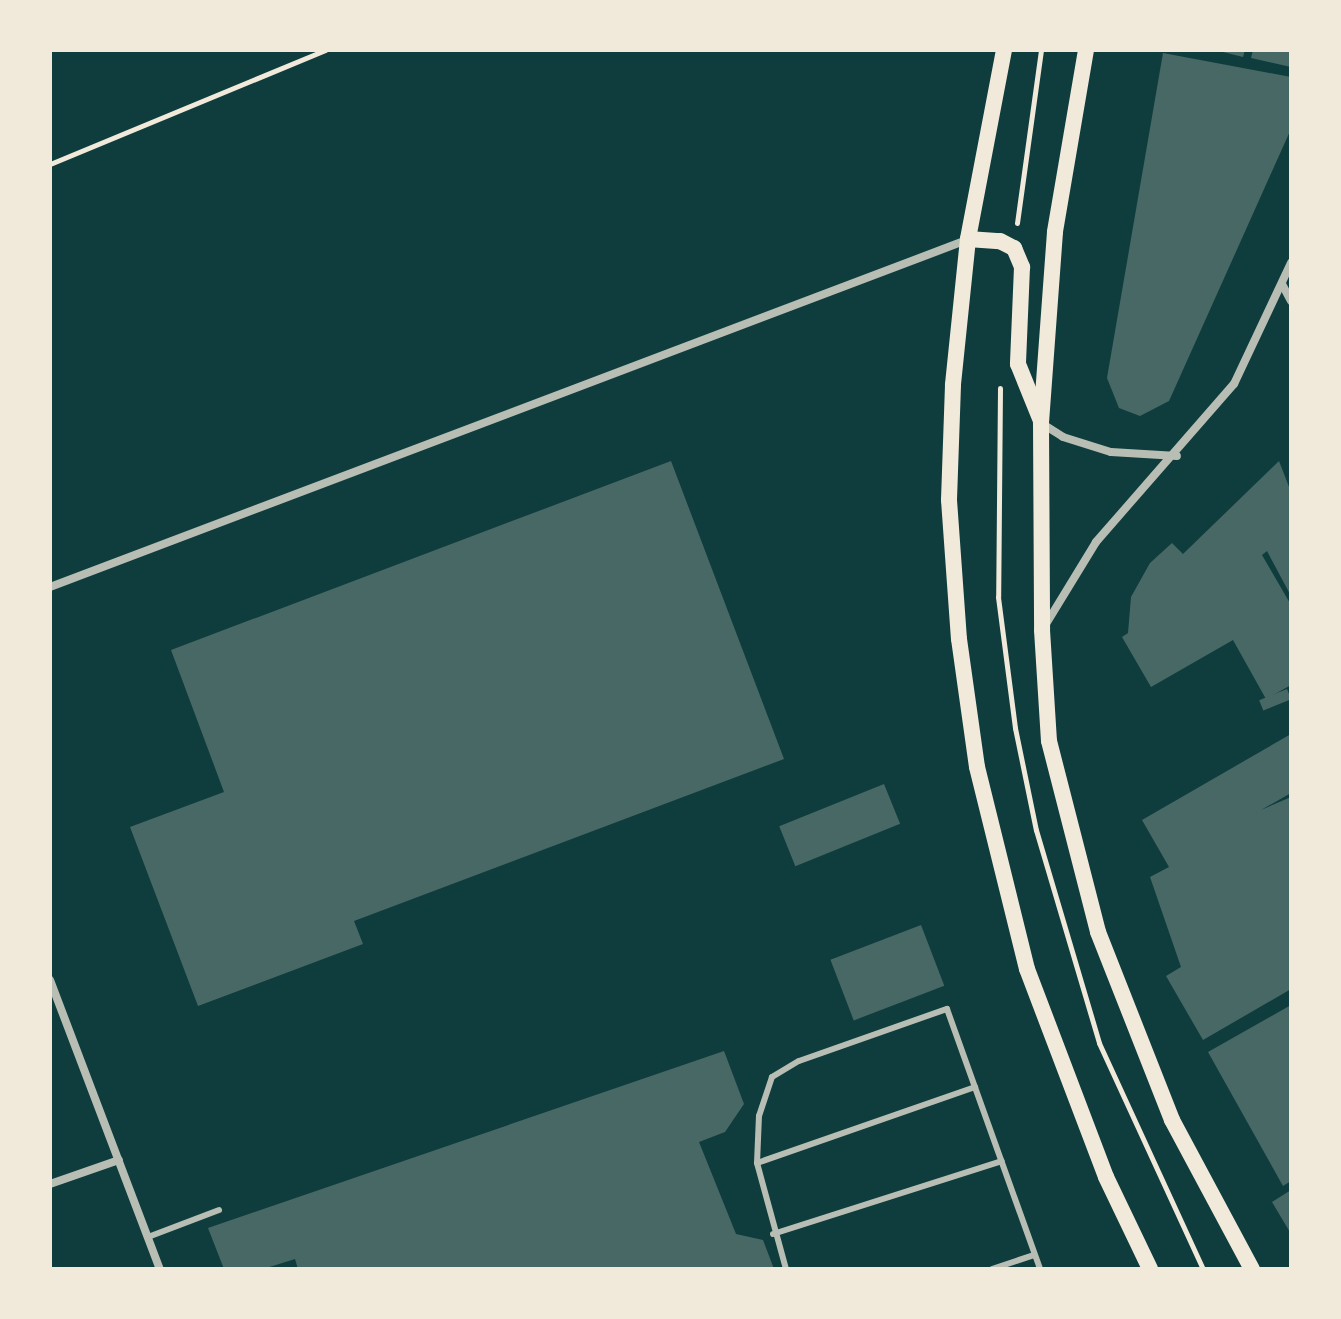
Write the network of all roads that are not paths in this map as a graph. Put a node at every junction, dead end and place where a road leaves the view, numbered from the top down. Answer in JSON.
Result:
{"nodes":[{"id":1,"x":1004,"y":50,"type":"edge"},
{"id":2,"x":1086,"y":50,"type":"edge"},
{"id":3,"x":968,"y":239,"type":"junction"},
{"id":4,"x":1291,"y":263,"type":"edge"},
{"id":5,"x":1282,"y":284,"type":"junction"},
{"id":6,"x":1291,"y":301,"type":"edge"},
{"id":7,"x":1041,"y":423,"type":"junction"},
{"id":8,"x":1177,"y":456,"type":"junction"},
{"id":9,"x":50,"y":587,"type":"edge"},
{"id":10,"x":1042,"y":630,"type":"junction"},
{"id":11,"x":50,"y":980,"type":"edge"},
{"id":12,"x":975,"y":1087,"type":"junction"},
{"id":13,"x":119,"y":1160,"type":"junction"},
{"id":14,"x":1002,"y":1161,"type":"junction"},
{"id":15,"x":757,"y":1163,"type":"junction"},
{"id":16,"x":50,"y":1184,"type":"edge"},
{"id":17,"x":219,"y":1210,"type":"dead end"},
{"id":18,"x":773,"y":1234,"type":"junction"},
{"id":19,"x":148,"y":1237,"type":"junction"},
{"id":20,"x":1034,"y":1255,"type":"junction"},
{"id":21,"x":160,"y":1269,"type":"edge"},
{"id":22,"x":786,"y":1269,"type":"edge"},
{"id":23,"x":992,"y":1269,"type":"edge"},
{"id":24,"x":1040,"y":1269,"type":"edge"},
{"id":25,"x":1150,"y":1269,"type":"edge"},
{"id":26,"x":1252,"y":1269,"type":"edge"}],
"edges":[{"from":1,"to":3,"type":"main road"},
{"from":2,"to":7,"type":"main road"},
{"from":3,"to":7,"type":"main road"},
{"from":3,"to":9,"type":"street"},
{"from":3,"to":25,"type":"main road"},
{"from":4,"to":5,"type":"street"},
{"from":5,"to":6,"type":"street"},
{"from":5,"to":8,"type":"street"},
{"from":7,"to":8,"type":"street"},
{"from":7,"to":10,"type":"main road"},
{"from":8,"to":10,"type":"street"},
{"from":10,"to":26,"type":"main road"},
{"from":11,"to":13,"type":"street"},
{"from":12,"to":14,"type":"lane"},
{"from":12,"to":15,"type":"lane"},
{"from":12,"to":15,"type":"lane"},
{"from":13,"to":16,"type":"street"},
{"from":13,"to":19,"type":"street"},
{"from":14,"to":18,"type":"lane"},
{"from":14,"to":20,"type":"lane"},
{"from":15,"to":18,"type":"lane"},
{"from":17,"to":19,"type":"lane"},
{"from":18,"to":22,"type":"lane"},
{"from":19,"to":21,"type":"street"},
{"from":20,"to":23,"type":"lane"},
{"from":20,"to":24,"type":"lane"}]}
